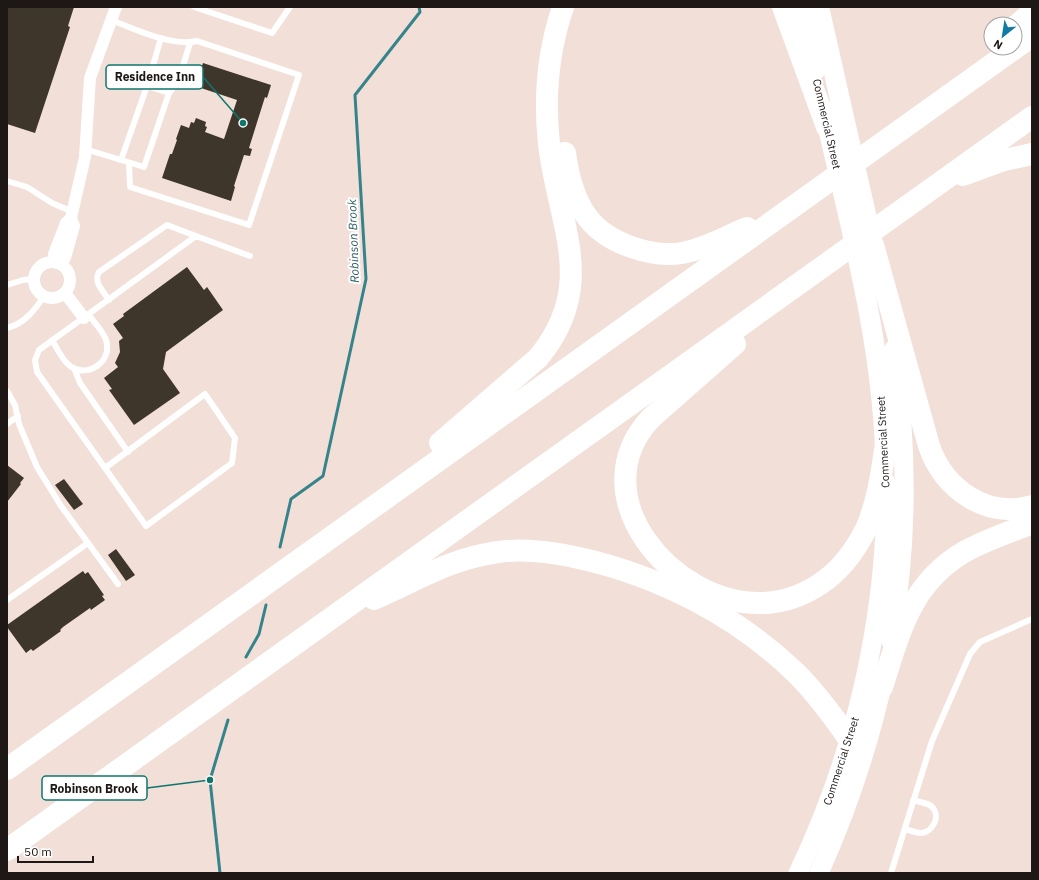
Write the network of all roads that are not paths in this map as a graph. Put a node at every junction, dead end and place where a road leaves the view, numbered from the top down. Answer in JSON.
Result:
{"nodes":[{"id":1,"x":116,"y":7,"type":"edge"},
{"id":2,"x":194,"y":7,"type":"edge"},
{"id":3,"x":290,"y":7,"type":"edge"},
{"id":4,"x":563,"y":7,"type":"edge"},
{"id":5,"x":578,"y":7,"type":"edge"},
{"id":6,"x":783,"y":7,"type":"edge"},
{"id":7,"x":800,"y":7,"type":"edge"},
{"id":8,"x":819,"y":7,"type":"edge"},
{"id":9,"x":1032,"y":12,"type":"edge"},
{"id":10,"x":111,"y":20,"type":"junction"},
{"id":11,"x":1023,"y":20,"type":"edge"},
{"id":12,"x":1032,"y":36,"type":"edge"},
{"id":13,"x":161,"y":38,"type":"junction"},
{"id":14,"x":190,"y":42,"type":"junction"},
{"id":15,"x":983,"y":54,"type":"edge"},
{"id":16,"x":147,"y":86,"type":"junction"},
{"id":17,"x":169,"y":93,"type":"junction"},
{"id":18,"x":1032,"y":117,"type":"edge"},
{"id":19,"x":917,"y":118,"type":"junction"},
{"id":20,"x":827,"y":126,"type":"junction"},
{"id":21,"x":85,"y":149,"type":"junction"},
{"id":22,"x":1032,"y":154,"type":"edge"},
{"id":23,"x":122,"y":160,"type":"junction"},
{"id":24,"x":129,"y":163,"type":"junction"},
{"id":25,"x":7,"y":181,"type":"edge"},
{"id":26,"x":936,"y":186,"type":"junction"},
{"id":27,"x":798,"y":204,"type":"junction"},
{"id":28,"x":72,"y":215,"type":"junction"},
{"id":29,"x":196,"y":236,"type":"junction"},
{"id":30,"x":873,"y":245,"type":"junction"},
{"id":31,"x":250,"y":256,"type":"dead end"},
{"id":32,"x":57,"y":261,"type":"junction"},
{"id":33,"x":34,"y":280,"type":"junction"},
{"id":34,"x":7,"y":285,"type":"edge"},
{"id":35,"x":791,"y":288,"type":"junction"},
{"id":36,"x":65,"y":293,"type":"junction"},
{"id":37,"x":44,"y":296,"type":"junction"},
{"id":38,"x":108,"y":300,"type":"junction"},
{"id":39,"x":86,"y":316,"type":"junction"},
{"id":40,"x":7,"y":328,"type":"edge"},
{"id":41,"x":52,"y":340,"type":"junction"},
{"id":42,"x":74,"y":368,"type":"junction"},
{"id":43,"x":7,"y":391,"type":"edge"},
{"id":44,"x":18,"y":416,"type":"junction"},
{"id":45,"x":7,"y":424,"type":"edge"},
{"id":46,"x":885,"y":450,"type":"junction"},
{"id":47,"x":128,"y":452,"type":"junction"},
{"id":48,"x":105,"y":468,"type":"junction"},
{"id":49,"x":1032,"y":506,"type":"edge"},
{"id":50,"x":366,"y":513,"type":"junction"},
{"id":51,"x":1032,"y":523,"type":"edge"},
{"id":52,"x":88,"y":543,"type":"junction"},
{"id":53,"x":118,"y":584,"type":"dead end"},
{"id":54,"x":7,"y":600,"type":"edge"},
{"id":55,"x":331,"y":618,"type":"junction"},
{"id":56,"x":1032,"y":619,"type":"edge"},
{"id":57,"x":882,"y":687,"type":"junction"},
{"id":58,"x":850,"y":739,"type":"junction"},
{"id":59,"x":7,"y":769,"type":"edge"},
{"id":60,"x":914,"y":800,"type":"junction"},
{"id":61,"x":905,"y":828,"type":"junction"},
{"id":62,"x":7,"y":850,"type":"edge"},
{"id":63,"x":798,"y":873,"type":"edge"},
{"id":64,"x":819,"y":873,"type":"edge"},
{"id":65,"x":891,"y":873,"type":"edge"}],
"edges":[{"from":1,"to":10,"type":"street"},
{"from":2,"to":3,"type":"lane"},
{"from":4,"to":50,"type":"highway"},
{"from":5,"to":27,"type":"highway"},
{"from":6,"to":20,"type":"highway"},
{"from":7,"to":20,"type":"highway","name":"Commercial Street"},
{"from":8,"to":30,"type":"highway","name":"Commercial Street"},
{"from":9,"to":11,"type":"highway"},
{"from":10,"to":13,"type":"lane"},
{"from":10,"to":21,"type":"street"},
{"from":12,"to":19,"type":"highway"},
{"from":13,"to":14,"type":"lane"},
{"from":13,"to":16,"type":"lane"},
{"from":14,"to":17,"type":"lane"},
{"from":14,"to":24,"type":"lane"},
{"from":15,"to":19,"type":"highway"},
{"from":16,"to":17,"type":"lane"},
{"from":16,"to":23,"type":"lane"},
{"from":17,"to":24,"type":"lane"},
{"from":18,"to":26,"type":"highway"},
{"from":19,"to":27,"type":"highway"},
{"from":20,"to":46,"type":"highway","name":"Commercial Street"},
{"from":21,"to":23,"type":"lane"},
{"from":21,"to":28,"type":"street"},
{"from":22,"to":26,"type":"highway"},
{"from":23,"to":24,"type":"lane"},
{"from":25,"to":28,"type":"lane"},
{"from":26,"to":35,"type":"highway"},
{"from":27,"to":50,"type":"highway"},
{"from":28,"to":32,"type":"street"},
{"from":29,"to":31,"type":"lane"},
{"from":29,"to":38,"type":"lane"},
{"from":29,"to":38,"type":"lane"},
{"from":30,"to":49,"type":"highway"},
{"from":30,"to":57,"type":"main road","name":"Commercial Street"},
{"from":32,"to":33,"type":"street"},
{"from":32,"to":36,"type":"street"},
{"from":33,"to":34,"type":"lane"},
{"from":33,"to":37,"type":"street"},
{"from":35,"to":46,"type":"highway"},
{"from":35,"to":55,"type":"highway"},
{"from":36,"to":37,"type":"street"},
{"from":36,"to":39,"type":"street"},
{"from":37,"to":40,"type":"lane"},
{"from":38,"to":39,"type":"lane"},
{"from":39,"to":41,"type":"lane"},
{"from":39,"to":42,"type":"lane"},
{"from":41,"to":42,"type":"lane"},
{"from":41,"to":48,"type":"lane"},
{"from":42,"to":47,"type":"lane"},
{"from":43,"to":44,"type":"lane"},
{"from":44,"to":45,"type":"lane"},
{"from":44,"to":52,"type":"lane"},
{"from":46,"to":58,"type":"main road","name":"Commercial Street"},
{"from":47,"to":48,"type":"lane"},
{"from":47,"to":48,"type":"lane"},
{"from":50,"to":59,"type":"highway"},
{"from":51,"to":57,"type":"highway"},
{"from":52,"to":53,"type":"lane"},
{"from":52,"to":54,"type":"lane"},
{"from":55,"to":58,"type":"highway"},
{"from":55,"to":62,"type":"highway"},
{"from":56,"to":60,"type":"lane"},
{"from":57,"to":64,"type":"main road","name":"Commercial Street"},
{"from":58,"to":63,"type":"main road","name":"Commercial Street"},
{"from":60,"to":61,"type":"lane"},
{"from":60,"to":61,"type":"lane"},
{"from":61,"to":65,"type":"lane"}]}
